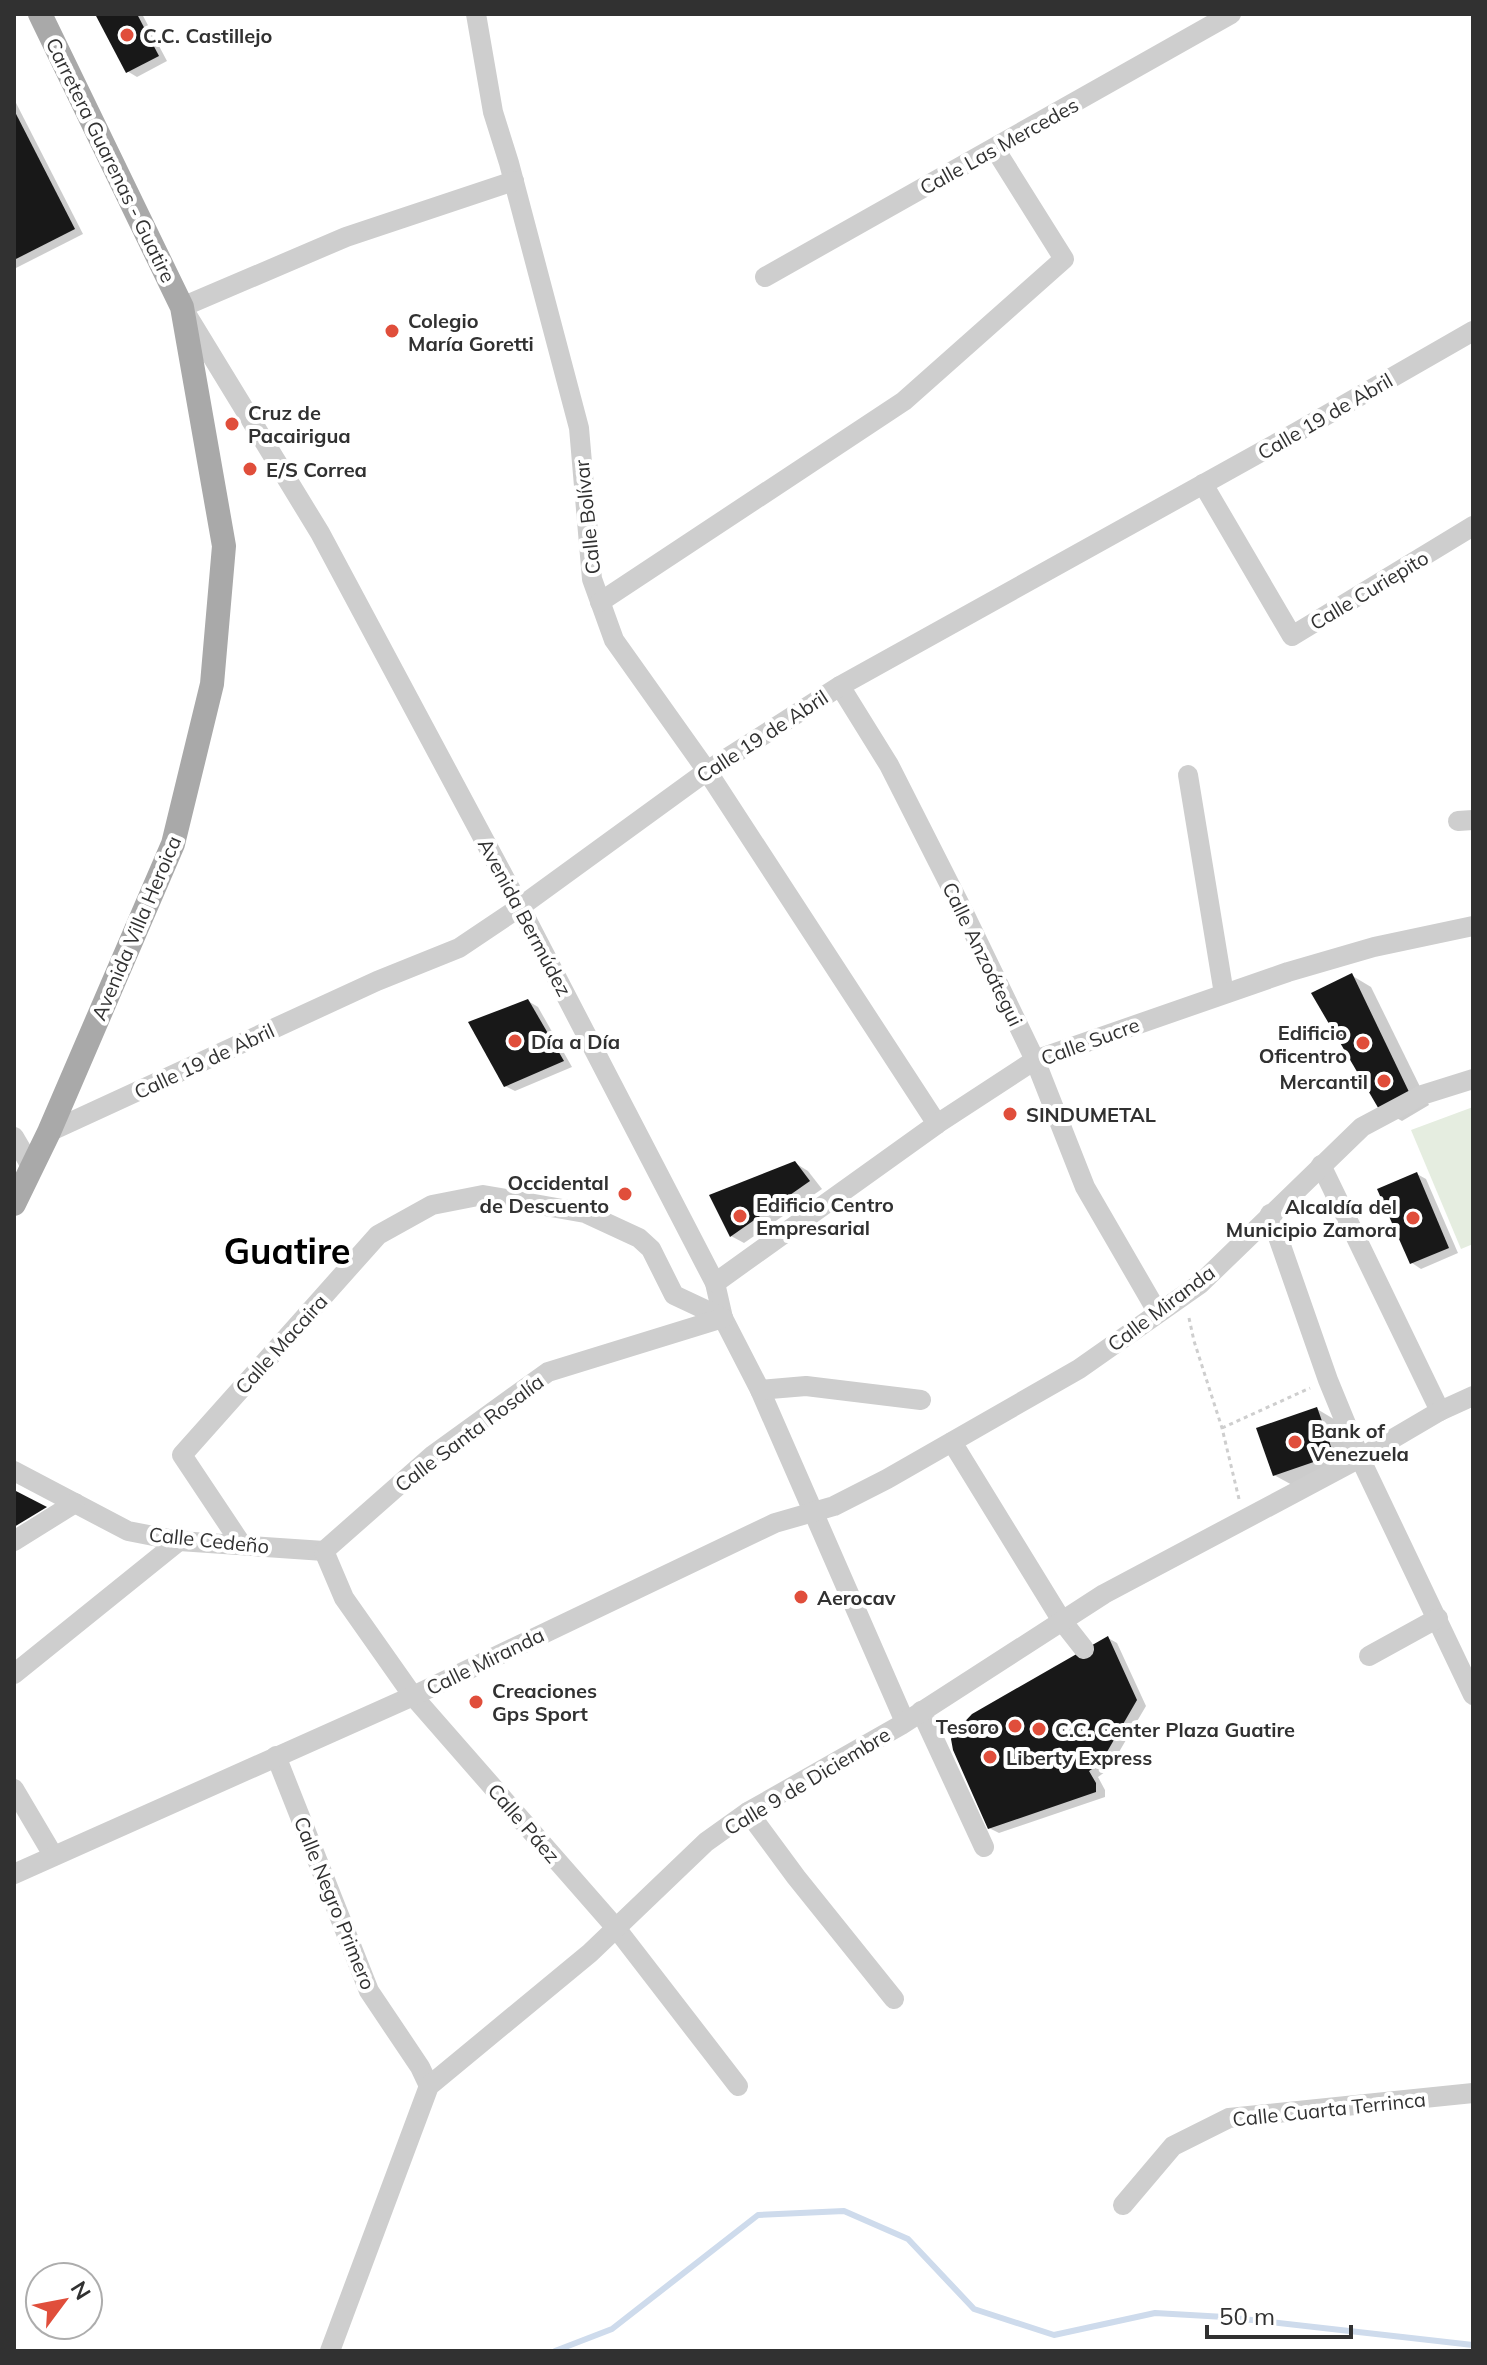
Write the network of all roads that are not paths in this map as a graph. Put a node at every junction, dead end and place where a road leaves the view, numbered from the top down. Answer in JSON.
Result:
{"nodes":[{"id":1,"x":40,"y":14,"type":"edge"},
{"id":2,"x":476,"y":14,"type":"edge"},
{"id":3,"x":1231,"y":14,"type":"edge"},
{"id":4,"x":995,"y":149,"type":"junction"},
{"id":5,"x":512,"y":172,"type":"junction"},
{"id":6,"x":765,"y":277,"type":"dead end"},
{"id":7,"x":182,"y":307,"type":"junction"},
{"id":8,"x":1473,"y":331,"type":"edge"},
{"id":9,"x":1203,"y":484,"type":"junction"},
{"id":10,"x":1473,"y":526,"type":"edge"},
{"id":11,"x":600,"y":602,"type":"junction"},
{"id":12,"x":840,"y":686,"type":"junction"},
{"id":13,"x":707,"y":771,"type":"junction"},
{"id":14,"x":1188,"y":775,"type":"dead end"},
{"id":15,"x":520,"y":907,"type":"junction"},
{"id":16,"x":1473,"y":926,"type":"edge"},
{"id":17,"x":1224,"y":994,"type":"junction"},
{"id":18,"x":1035,"y":1060,"type":"junction"},
{"id":19,"x":1473,"y":1079,"type":"edge"},
{"id":20,"x":937,"y":1124,"type":"junction"},
{"id":21,"x":49,"y":1132,"type":"junction"},
{"id":22,"x":14,"y":1137,"type":"edge"},
{"id":23,"x":1321,"y":1165,"type":"junction"},
{"id":24,"x":32,"y":1168,"type":"junction"},
{"id":25,"x":14,"y":1204,"type":"edge"},
{"id":26,"x":1270,"y":1214,"type":"junction"},
{"id":27,"x":715,"y":1283,"type":"junction"},
{"id":28,"x":1158,"y":1313,"type":"junction"},
{"id":29,"x":723,"y":1318,"type":"junction"},
{"id":30,"x":760,"y":1390,"type":"junction"},
{"id":31,"x":1473,"y":1396,"type":"edge"},
{"id":32,"x":921,"y":1400,"type":"dead end"},
{"id":33,"x":1440,"y":1411,"type":"junction"},
{"id":34,"x":952,"y":1442,"type":"junction"},
{"id":35,"x":1360,"y":1458,"type":"junction"},
{"id":36,"x":14,"y":1471,"type":"edge"},
{"id":37,"x":75,"y":1503,"type":"junction"},
{"id":38,"x":812,"y":1513,"type":"junction"},
{"id":39,"x":14,"y":1541,"type":"edge"},
{"id":40,"x":179,"y":1541,"type":"junction"},
{"id":41,"x":242,"y":1545,"type":"junction"},
{"id":42,"x":324,"y":1551,"type":"junction"},
{"id":43,"x":1438,"y":1618,"type":"junction"},
{"id":44,"x":1062,"y":1621,"type":"junction"},
{"id":45,"x":1084,"y":1649,"type":"dead end"},
{"id":46,"x":1369,"y":1656,"type":"dead end"},
{"id":47,"x":14,"y":1674,"type":"edge"},
{"id":48,"x":1473,"y":1695,"type":"edge"},
{"id":49,"x":413,"y":1696,"type":"junction"},
{"id":50,"x":913,"y":1716,"type":"junction"},
{"id":51,"x":276,"y":1756,"type":"junction"},
{"id":52,"x":14,"y":1789,"type":"edge"},
{"id":53,"x":748,"y":1812,"type":"junction"},
{"id":54,"x":984,"y":1847,"type":"dead end"},
{"id":55,"x":53,"y":1855,"type":"junction"},
{"id":56,"x":14,"y":1874,"type":"edge"},
{"id":57,"x":616,"y":1928,"type":"junction"},
{"id":58,"x":894,"y":1999,"type":"dead end"},
{"id":59,"x":429,"y":2086,"type":"junction"},
{"id":60,"x":738,"y":2086,"type":"dead end"},
{"id":61,"x":1473,"y":2093,"type":"edge"},
{"id":62,"x":1123,"y":2205,"type":"dead end"},
{"id":63,"x":330,"y":2351,"type":"edge"}],
"edges":[{"from":1,"to":7,"type":"main road","name":"Carretera Guarenas - Guatire"},
{"from":2,"to":5,"type":"street","name":"Calle Bolívar"},
{"from":3,"to":4,"type":"street","name":"Calle Las Mercedes"},
{"from":4,"to":6,"type":"street","name":"Calle Las Mercedes"},
{"from":4,"to":11,"type":"street"},
{"from":5,"to":7,"type":"street"},
{"from":5,"to":11,"type":"street","name":"Calle Bolívar"},
{"from":7,"to":15,"type":"street","name":"Avenida Bermúdez"},
{"from":7,"to":21,"type":"main road","name":"Avenida Villa Heroica"},
{"from":8,"to":9,"type":"street","name":"Calle 19 de Abril"},
{"from":9,"to":10,"type":"street","name":"Calle Curiepito"},
{"from":9,"to":12,"type":"street","name":"Calle 19 de Abril"},
{"from":11,"to":13,"type":"street","name":"Calle Bolívar"},
{"from":12,"to":13,"type":"street","name":"Calle 19 de Abril"},
{"from":12,"to":18,"type":"street","name":"Calle Anzoátegui"},
{"from":13,"to":15,"type":"street","name":"Calle 19 de Abril"},
{"from":13,"to":20,"type":"street","name":"Calle Bolívar"},
{"from":14,"to":17,"type":"street"},
{"from":15,"to":21,"type":"street","name":"Calle 19 de Abril"},
{"from":15,"to":27,"type":"street","name":"Avenida Bermúdez"},
{"from":16,"to":17,"type":"street","name":"Calle Sucre"},
{"from":17,"to":18,"type":"street","name":"Calle Sucre"},
{"from":18,"to":20,"type":"street","name":"Calle Sucre"},
{"from":18,"to":28,"type":"street","name":"Calle Anzoátegui"},
{"from":19,"to":23,"type":"street","name":"Calle Miranda"},
{"from":20,"to":27,"type":"street","name":"Calle Sucre"},
{"from":21,"to":24,"type":"main road","name":"Avenida Villa Heroica"},
{"from":22,"to":24,"type":"street"},
{"from":23,"to":26,"type":"street","name":"Calle Miranda"},
{"from":23,"to":33,"type":"street"},
{"from":24,"to":25,"type":"main road","name":"Avenida Villa Heroica"},
{"from":26,"to":28,"type":"street","name":"Calle Miranda"},
{"from":26,"to":35,"type":"street"},
{"from":27,"to":29,"type":"street","name":"Avenida Bermúdez"},
{"from":28,"to":34,"type":"street","name":"Calle Miranda"},
{"from":29,"to":30,"type":"street","name":"Avenida Bermúdez"},
{"from":29,"to":41,"type":"street","name":"Calle Macaira"},
{"from":29,"to":42,"type":"street","name":"Calle Santa Rosalía"},
{"from":30,"to":32,"type":"street"},
{"from":30,"to":38,"type":"street","name":"Avenida Bermúdez"},
{"from":31,"to":33,"type":"street","name":"Calle 9 de Diciembre"},
{"from":33,"to":35,"type":"street","name":"Calle 9 de Diciembre"},
{"from":34,"to":38,"type":"street","name":"Calle Miranda"},
{"from":34,"to":44,"type":"street"},
{"from":35,"to":43,"type":"street"},
{"from":35,"to":44,"type":"street","name":"Calle 9 de Diciembre"},
{"from":36,"to":37,"type":"street","name":"Calle Cedeño"},
{"from":37,"to":39,"type":"street"},
{"from":37,"to":40,"type":"street","name":"Calle Cedeño"},
{"from":38,"to":49,"type":"street","name":"Calle Miranda"},
{"from":38,"to":50,"type":"street","name":"Avenida Bermúdez"},
{"from":40,"to":41,"type":"street","name":"Calle Cedeño"},
{"from":40,"to":47,"type":"street"},
{"from":41,"to":42,"type":"street","name":"Calle Cedeño"},
{"from":42,"to":49,"type":"street","name":"Calle Páez"},
{"from":43,"to":46,"type":"street"},
{"from":43,"to":48,"type":"street"},
{"from":44,"to":45,"type":"street"},
{"from":44,"to":50,"type":"street","name":"Calle 9 de Diciembre"},
{"from":49,"to":51,"type":"street","name":"Calle Miranda"},
{"from":49,"to":57,"type":"street","name":"Calle Páez"},
{"from":50,"to":53,"type":"street","name":"Calle 9 de Diciembre"},
{"from":50,"to":54,"type":"street","name":"Avenida Bermúdez"},
{"from":51,"to":55,"type":"street","name":"Calle Miranda"},
{"from":51,"to":59,"type":"street","name":"Calle Negro Primero"},
{"from":52,"to":55,"type":"street"},
{"from":53,"to":57,"type":"street","name":"Calle 9 de Diciembre"},
{"from":53,"to":58,"type":"street"},
{"from":55,"to":56,"type":"street","name":"Calle Miranda"},
{"from":57,"to":59,"type":"street","name":"Calle 9 de Diciembre"},
{"from":57,"to":60,"type":"street","name":"Calle Páez"},
{"from":59,"to":63,"type":"street","name":"Calle 9 de Diciembre"},
{"from":61,"to":62,"type":"street","name":"Calle Cuarta Terrinca"}]}
